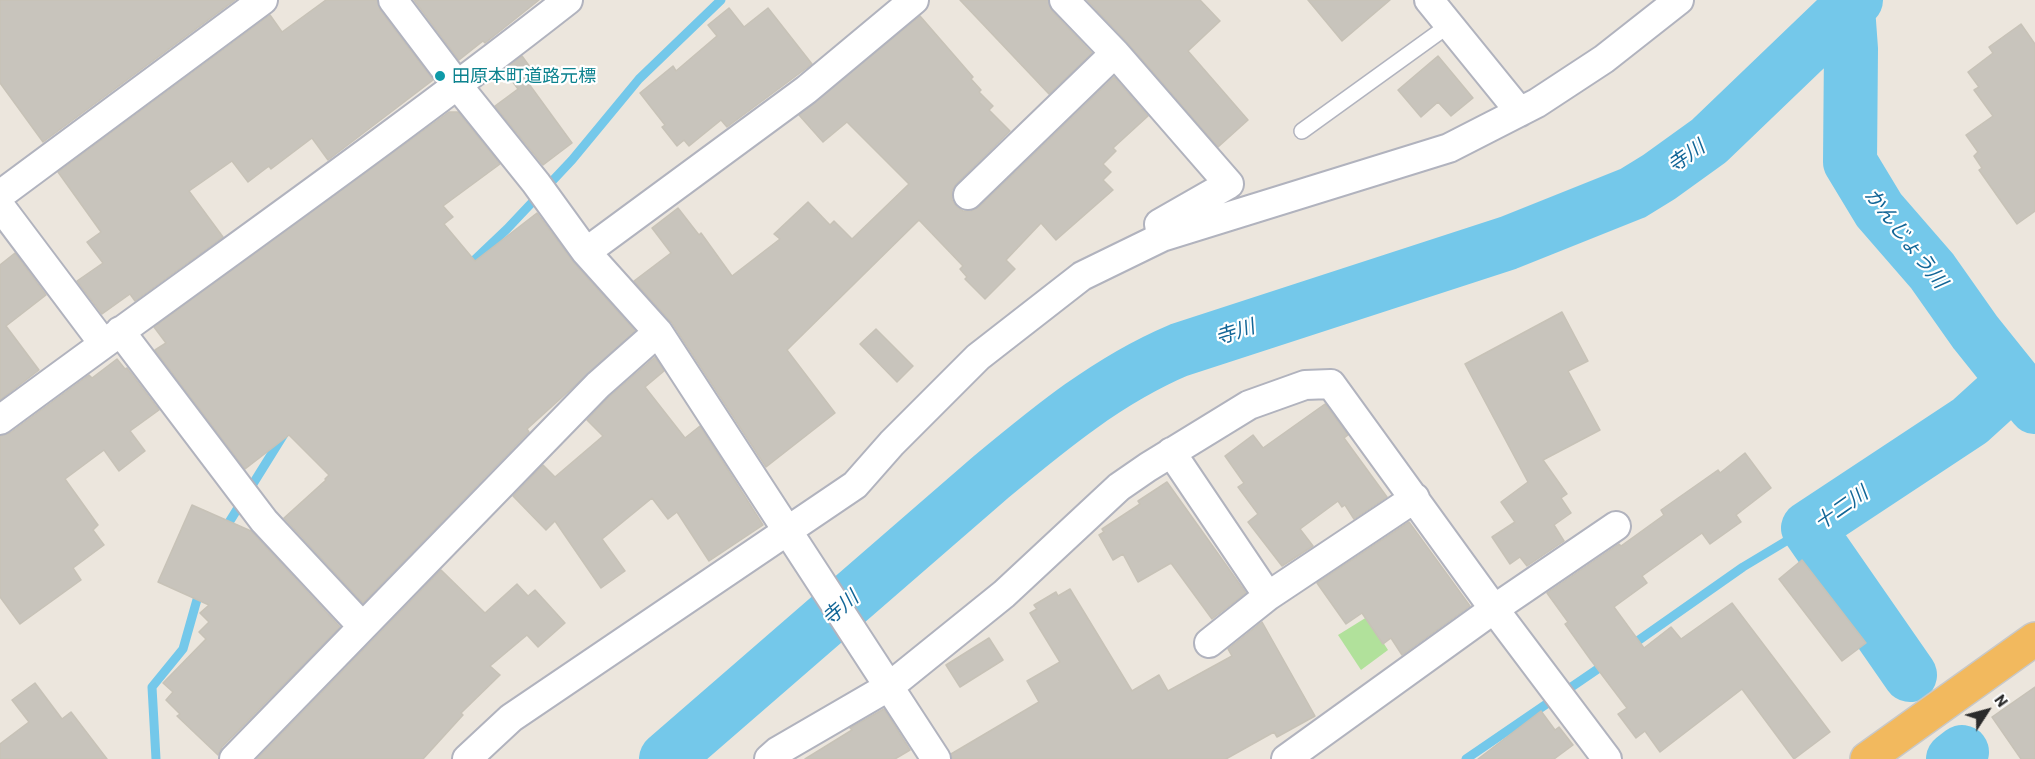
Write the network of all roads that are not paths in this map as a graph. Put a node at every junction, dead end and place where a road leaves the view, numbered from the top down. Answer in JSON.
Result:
{"nodes":[{"id":1,"x":263,"y":0,"type":"edge"},
{"id":2,"x":393,"y":0,"type":"edge"},
{"id":3,"x":568,"y":0,"type":"edge"},
{"id":4,"x":914,"y":0,"type":"edge"},
{"id":5,"x":1064,"y":0,"type":"edge"},
{"id":6,"x":1428,"y":0,"type":"edge"},
{"id":7,"x":1679,"y":0,"type":"edge"},
{"id":8,"x":1449,"y":25,"type":"junction"},
{"id":9,"x":1115,"y":53,"type":"junction"},
{"id":10,"x":458,"y":86,"type":"junction"},
{"id":11,"x":1520,"y":112,"type":"junction"},
{"id":12,"x":1302,"y":132,"type":"dead end"},
{"id":13,"x":0,"y":195,"type":"edge"},
{"id":14,"x":968,"y":195,"type":"dead end"},
{"id":15,"x":0,"y":206,"type":"edge"},
{"id":16,"x":1162,"y":237,"type":"junction"},
{"id":17,"x":586,"y":252,"type":"junction"},
{"id":18,"x":658,"y":332,"type":"junction"},
{"id":19,"x":111,"y":337,"type":"junction"},
{"id":20,"x":0,"y":420,"type":"edge"},
{"id":21,"x":1171,"y":452,"type":"junction"},
{"id":22,"x":1415,"y":498,"type":"junction"},
{"id":23,"x":1616,"y":526,"type":"dead end"},
{"id":24,"x":791,"y":535,"type":"junction"},
{"id":25,"x":1268,"y":596,"type":"junction"},
{"id":26,"x":1494,"y":609,"type":"junction"},
{"id":27,"x":362,"y":626,"type":"junction"},
{"id":28,"x":2035,"y":639,"type":"edge"},
{"id":29,"x":1209,"y":643,"type":"dead end"},
{"id":30,"x":887,"y":682,"type":"junction"},
{"id":31,"x":234,"y":759,"type":"edge"},
{"id":32,"x":467,"y":759,"type":"edge"},
{"id":33,"x":769,"y":759,"type":"edge"},
{"id":34,"x":936,"y":759,"type":"edge"},
{"id":35,"x":1286,"y":759,"type":"edge"},
{"id":36,"x":1607,"y":759,"type":"edge"},
{"id":37,"x":1867,"y":759,"type":"edge"}],
"edges":[{"from":1,"to":13,"type":"street"},
{"from":2,"to":10,"type":"street"},
{"from":3,"to":10,"type":"street"},
{"from":4,"to":17,"type":"street"},
{"from":5,"to":9,"type":"street"},
{"from":6,"to":8,"type":"street"},
{"from":7,"to":11,"type":"street"},
{"from":8,"to":11,"type":"street"},
{"from":8,"to":12,"type":"lane"},
{"from":9,"to":14,"type":"street"},
{"from":9,"to":16,"type":"street"},
{"from":10,"to":17,"type":"street"},
{"from":10,"to":19,"type":"street"},
{"from":11,"to":16,"type":"street"},
{"from":15,"to":19,"type":"street"},
{"from":16,"to":24,"type":"street"},
{"from":17,"to":18,"type":"street"},
{"from":18,"to":24,"type":"street"},
{"from":18,"to":27,"type":"street"},
{"from":19,"to":20,"type":"street"},
{"from":19,"to":27,"type":"street"},
{"from":21,"to":22,"type":"street"},
{"from":21,"to":25,"type":"street"},
{"from":21,"to":30,"type":"street"},
{"from":22,"to":25,"type":"street"},
{"from":22,"to":26,"type":"street"},
{"from":23,"to":26,"type":"street"},
{"from":24,"to":30,"type":"street"},
{"from":24,"to":32,"type":"street"},
{"from":25,"to":29,"type":"street"},
{"from":26,"to":35,"type":"street"},
{"from":26,"to":36,"type":"street"},
{"from":27,"to":31,"type":"street"},
{"from":28,"to":37,"type":"highway"},
{"from":30,"to":33,"type":"street"},
{"from":30,"to":34,"type":"street"}]}
